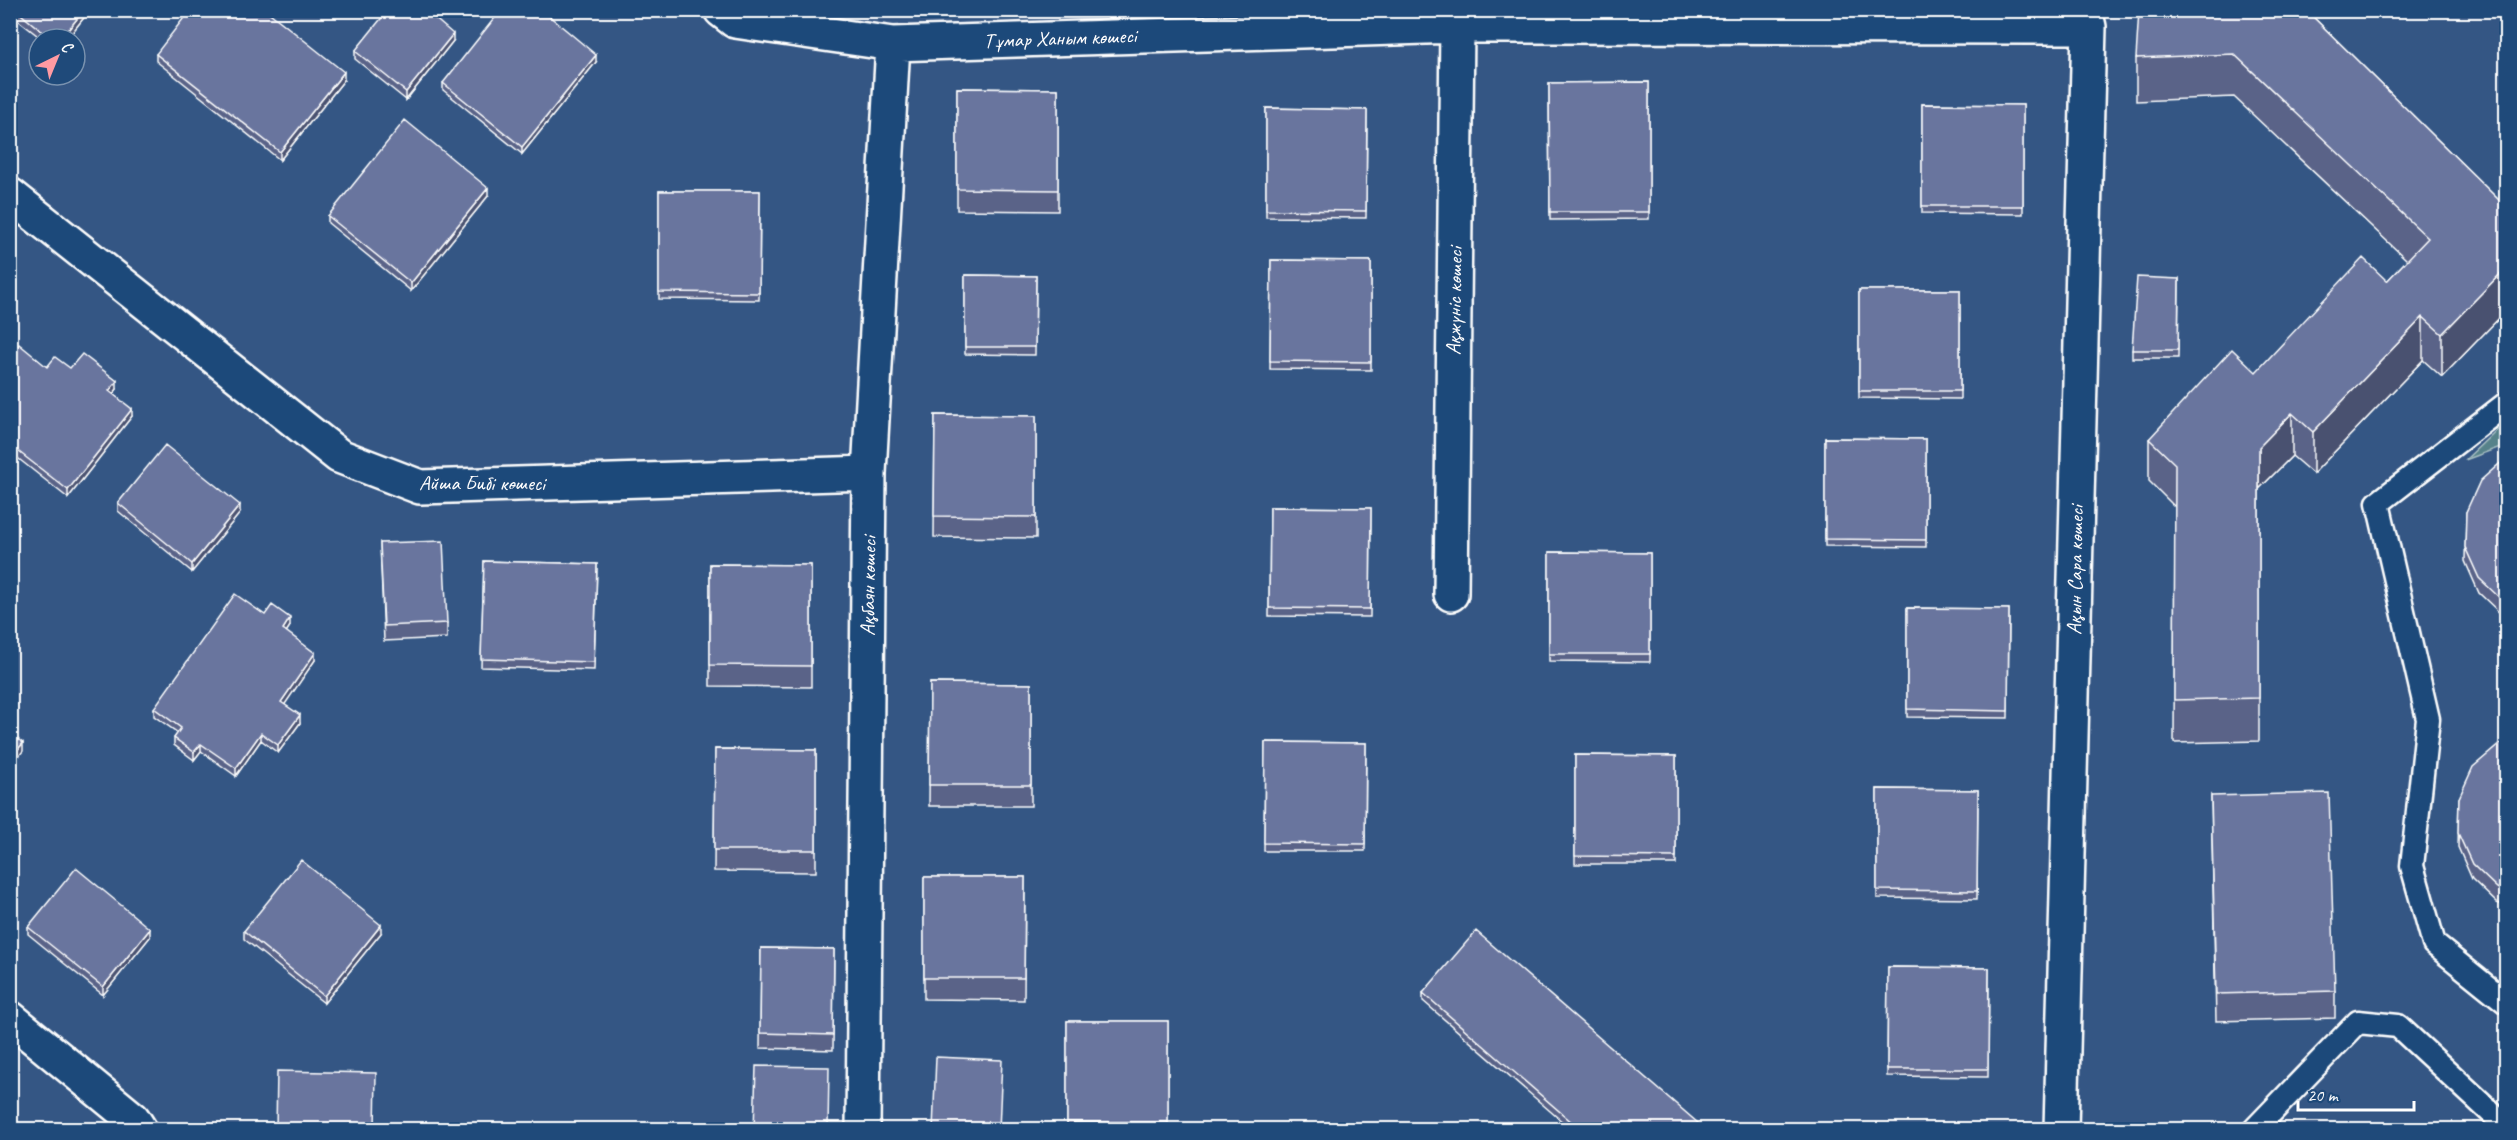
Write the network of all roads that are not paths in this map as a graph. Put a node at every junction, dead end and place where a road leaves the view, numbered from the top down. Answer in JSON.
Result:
{"nodes":[{"id":1,"x":721,"y":10,"type":"edge"},
{"id":2,"x":1452,"y":18,"type":"edge"},
{"id":3,"x":2087,"y":19,"type":"edge"},
{"id":4,"x":893,"y":44,"type":"junction"},
{"id":5,"x":10,"y":195,"type":"edge"},
{"id":6,"x":2506,"y":404,"type":"edge"},
{"id":7,"x":869,"y":473,"type":"junction"},
{"id":8,"x":1451,"y":594,"type":"dead end"},
{"id":9,"x":2506,"y":1002,"type":"edge"},
{"id":10,"x":10,"y":1017,"type":"edge"},
{"id":11,"x":2506,"y":1126,"type":"edge"},
{"id":12,"x":140,"y":1130,"type":"edge"},
{"id":13,"x":863,"y":1130,"type":"edge"},
{"id":14,"x":2061,"y":1130,"type":"edge"},
{"id":15,"x":2254,"y":1130,"type":"edge"}],
"edges":[{"from":1,"to":4,"type":"street","name":"Тұмар Ханым көшесі"},
{"from":2,"to":3,"type":"street","name":"Тұмар Ханым көшесі"},
{"from":2,"to":4,"type":"street","name":"Тұмар Ханым көшесі"},
{"from":2,"to":8,"type":"street","name":"Ақжүніс көшесі"},
{"from":3,"to":14,"type":"street","name":"Ақын Сара көшесі"},
{"from":4,"to":7,"type":"street","name":"Ақбаян көшесі"},
{"from":5,"to":7,"type":"street","name":"Айша Бибі көшесі"},
{"from":6,"to":9,"type":"lane"},
{"from":7,"to":13,"type":"street","name":"Ақбаян көшесі"},
{"from":10,"to":12,"type":"street"},
{"from":11,"to":15,"type":"lane"}]}
